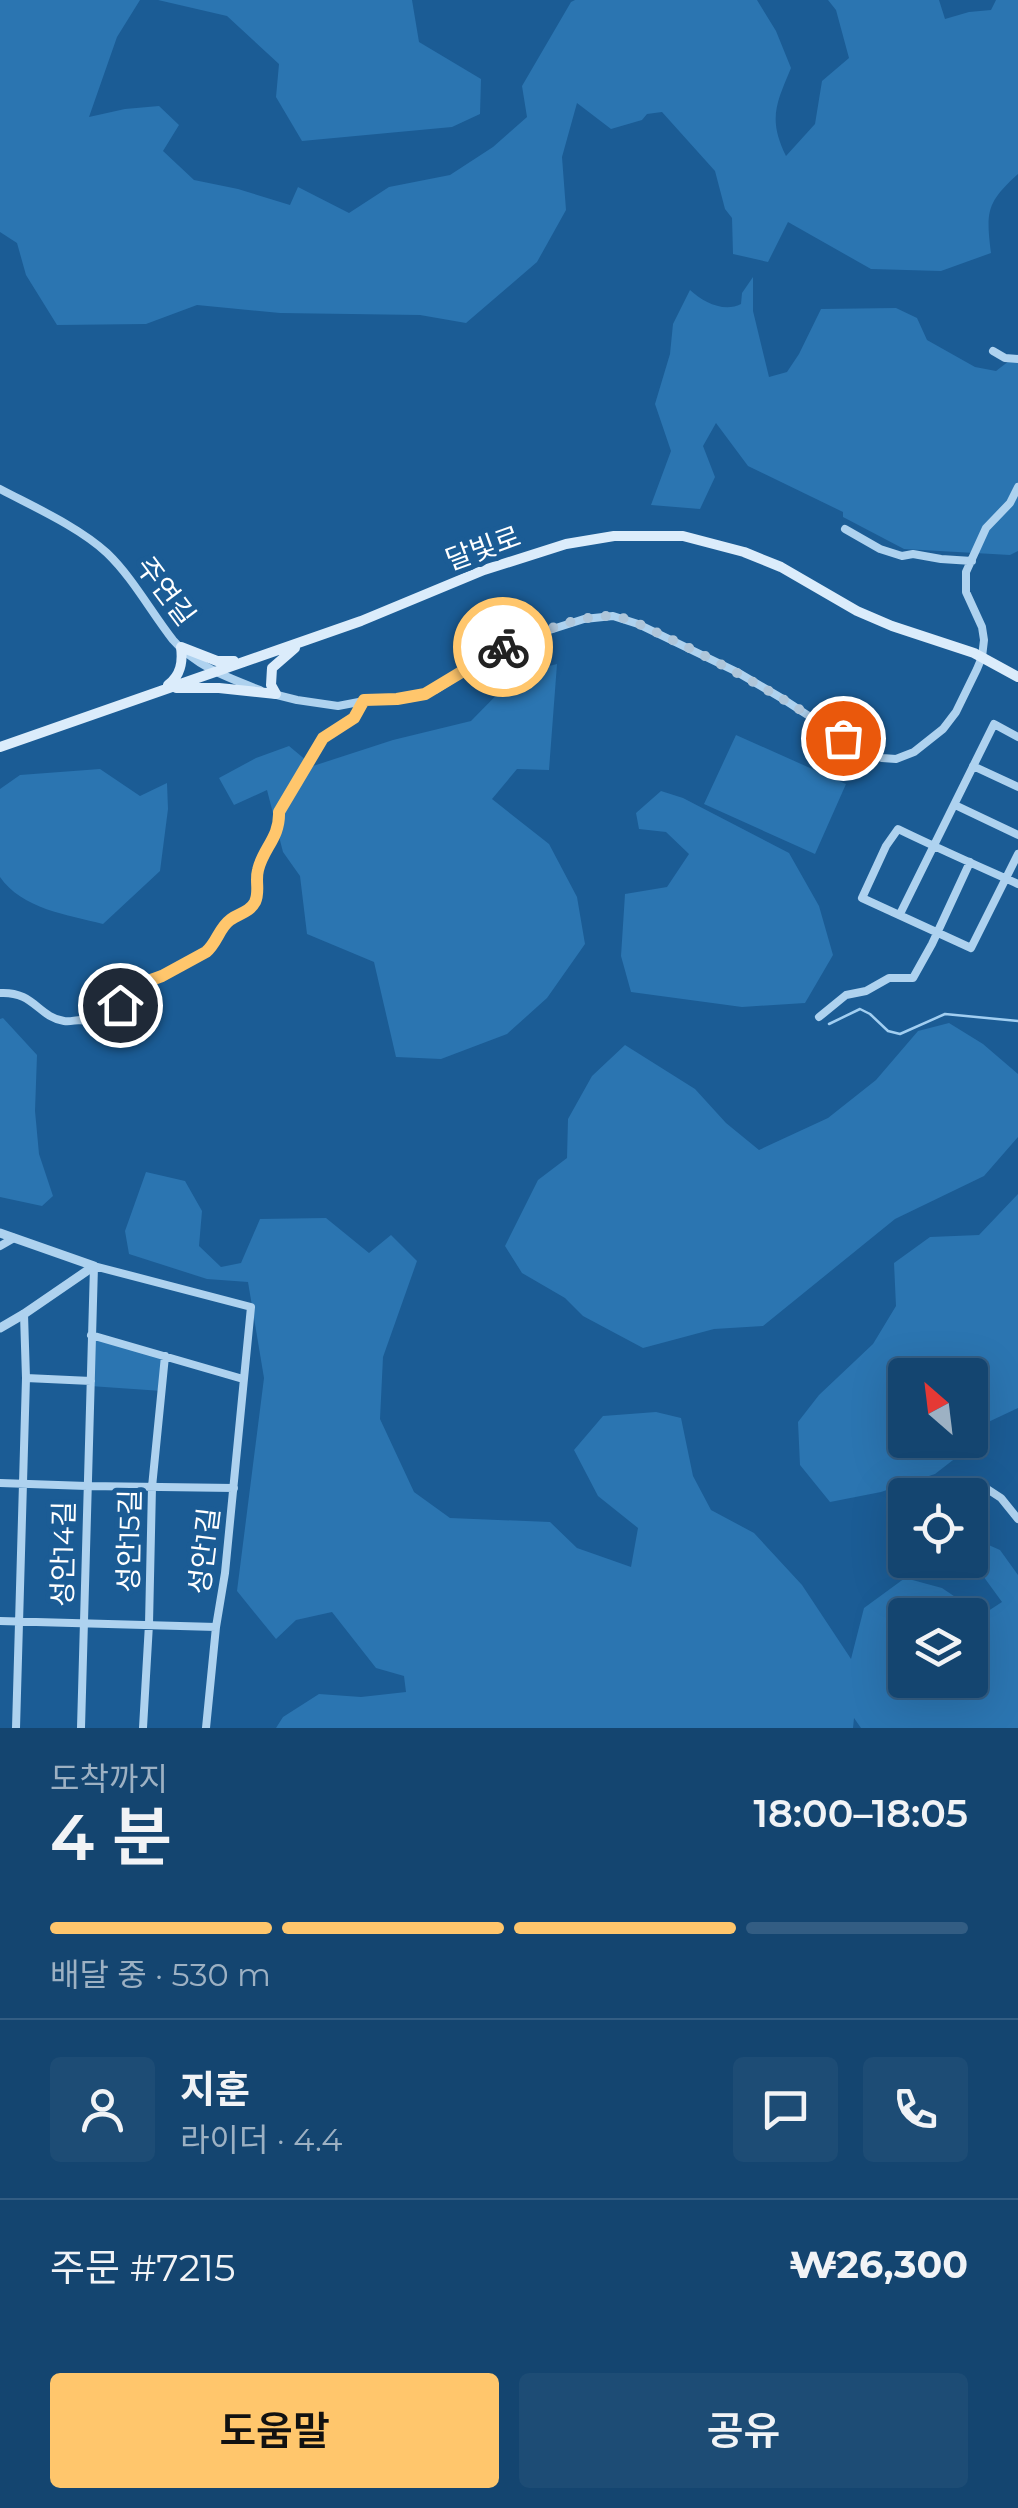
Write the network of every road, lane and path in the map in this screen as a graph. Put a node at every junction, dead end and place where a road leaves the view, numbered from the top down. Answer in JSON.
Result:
{"nodes":[{"id":1,"x":993,"y":352,"type":"dead end"},
{"id":2,"x":1018,"y":359,"type":"edge"},
{"id":3,"x":1018,"y":487,"type":"edge"},
{"id":4,"x":0,"y":489,"type":"edge"},
{"id":5,"x":845,"y":529,"type":"dead end"},
{"id":6,"x":972,"y":560,"type":"junction"},
{"id":7,"x":308,"y":639,"type":"junction"},
{"id":8,"x":181,"y":647,"type":"junction"},
{"id":9,"x":982,"y":658,"type":"junction"},
{"id":10,"x":244,"y":660,"type":"junction"},
{"id":11,"x":213,"y":671,"type":"junction"},
{"id":12,"x":1018,"y":677,"type":"edge"},
{"id":13,"x":164,"y":689,"type":"junction"},
{"id":14,"x":276,"y":694,"type":"junction"},
{"id":15,"x":364,"y":700,"type":"junction"},
{"id":16,"x":1018,"y":736,"type":"edge"},
{"id":17,"x":4,"y":747,"type":"edge"},
{"id":18,"x":974,"y":766,"type":"junction"},
{"id":19,"x":1018,"y":787,"type":"edge"},
{"id":20,"x":955,"y":805,"type":"junction"},
{"id":21,"x":1018,"y":835,"type":"edge"},
{"id":22,"x":935,"y":847,"type":"junction"},
{"id":23,"x":1018,"y":854,"type":"edge"},
{"id":24,"x":970,"y":862,"type":"junction"},
{"id":25,"x":1006,"y":879,"type":"junction"},
{"id":26,"x":1018,"y":884,"type":"edge"},
{"id":27,"x":900,"y":914,"type":"junction"},
{"id":28,"x":937,"y":932,"type":"junction"},
{"id":29,"x":0,"y":993,"type":"edge"},
{"id":30,"x":819,"y":1016,"type":"dead end"},
{"id":31,"x":0,"y":1234,"type":"edge"},
{"id":32,"x":14,"y":1238,"type":"junction"},
{"id":33,"x":0,"y":1246,"type":"edge"},
{"id":34,"x":94,"y":1266,"type":"junction"},
{"id":35,"x":24,"y":1314,"type":"junction"},
{"id":36,"x":0,"y":1328,"type":"edge"},
{"id":37,"x":91,"y":1335,"type":"junction"},
{"id":38,"x":165,"y":1356,"type":"junction"},
{"id":39,"x":26,"y":1378,"type":"junction"},
{"id":40,"x":243,"y":1379,"type":"junction"},
{"id":41,"x":90,"y":1381,"type":"junction"},
{"id":42,"x":0,"y":1482,"type":"edge"},
{"id":43,"x":24,"y":1484,"type":"junction"},
{"id":44,"x":87,"y":1486,"type":"junction"},
{"id":45,"x":152,"y":1487,"type":"junction"},
{"id":46,"x":234,"y":1488,"type":"junction"},
{"id":47,"x":988,"y":1490,"type":"edge"},
{"id":48,"x":1018,"y":1519,"type":"edge"},
{"id":49,"x":0,"y":1621,"type":"edge"},
{"id":50,"x":18,"y":1622,"type":"junction"},
{"id":51,"x":84,"y":1622,"type":"junction"},
{"id":52,"x":150,"y":1624,"type":"junction"},
{"id":53,"x":216,"y":1628,"type":"junction"},
{"id":54,"x":16,"y":1728,"type":"edge"},
{"id":55,"x":82,"y":1728,"type":"edge"},
{"id":56,"x":143,"y":1728,"type":"edge"},
{"id":57,"x":206,"y":1728,"type":"edge"}],
"edges":[{"from":1,"to":2,"type":"street"},
{"from":3,"to":6,"type":"street"},
{"from":4,"to":8,"type":"street","name":"주연길"},
{"from":5,"to":6,"type":"street"},
{"from":6,"to":9,"type":"street"},
{"from":7,"to":9,"type":"main road","name":"달빛로"},
{"from":7,"to":10,"type":"main road","name":"달빛로"},
{"from":7,"to":14,"type":"main road"},
{"from":8,"to":10,"type":"main road"},
{"from":8,"to":11,"type":"street","name":"주연길"},
{"from":8,"to":13,"type":"main road"},
{"from":9,"to":12,"type":"main road","name":"달빛로"},
{"from":9,"to":15,"type":"street"},
{"from":10,"to":11,"type":"main road","name":"달빛로"},
{"from":11,"to":13,"type":"main road","name":"달빛로"},
{"from":11,"to":14,"type":"street","name":"주연길"},
{"from":13,"to":14,"type":"main road"},
{"from":13,"to":17,"type":"main road","name":"달빛로"},
{"from":14,"to":15,"type":"street","name":"주연길"},
{"from":15,"to":29,"type":"street"},
{"from":16,"to":18,"type":"street"},
{"from":18,"to":19,"type":"street"},
{"from":18,"to":20,"type":"street"},
{"from":20,"to":21,"type":"street"},
{"from":20,"to":22,"type":"street"},
{"from":22,"to":24,"type":"street"},
{"from":22,"to":27,"type":"street"},
{"from":22,"to":27,"type":"street"},
{"from":23,"to":25,"type":"street"},
{"from":24,"to":25,"type":"street"},
{"from":24,"to":28,"type":"street"},
{"from":25,"to":26,"type":"street"},
{"from":25,"to":28,"type":"street"},
{"from":27,"to":28,"type":"street"},
{"from":28,"to":30,"type":"street"},
{"from":31,"to":32,"type":"street"},
{"from":32,"to":33,"type":"street"},
{"from":32,"to":34,"type":"street"},
{"from":34,"to":35,"type":"street"},
{"from":34,"to":37,"type":"street","name":"성안14길"},
{"from":34,"to":40,"type":"street","name":"성안1길"},
{"from":35,"to":36,"type":"street"},
{"from":35,"to":39,"type":"street"},
{"from":37,"to":38,"type":"street"},
{"from":37,"to":41,"type":"street","name":"성안14길"},
{"from":38,"to":40,"type":"street"},
{"from":38,"to":45,"type":"street","name":"성안15길"},
{"from":39,"to":41,"type":"street"},
{"from":39,"to":43,"type":"street"},
{"from":40,"to":46,"type":"street","name":"성안1길"},
{"from":41,"to":44,"type":"street","name":"성안14길"},
{"from":42,"to":43,"type":"street"},
{"from":43,"to":44,"type":"street"},
{"from":43,"to":50,"type":"street"},
{"from":44,"to":45,"type":"street"},
{"from":44,"to":51,"type":"street","name":"성안14길"},
{"from":45,"to":46,"type":"street"},
{"from":45,"to":52,"type":"street","name":"성안15길"},
{"from":46,"to":53,"type":"street","name":"성안1길"},
{"from":47,"to":48,"type":"street"},
{"from":49,"to":50,"type":"street"},
{"from":50,"to":51,"type":"street"},
{"from":50,"to":54,"type":"street"},
{"from":51,"to":52,"type":"street"},
{"from":51,"to":55,"type":"street","name":"성안14길"},
{"from":52,"to":53,"type":"street"},
{"from":52,"to":56,"type":"street","name":"성안15길"},
{"from":53,"to":57,"type":"street","name":"성안1길"}]}
